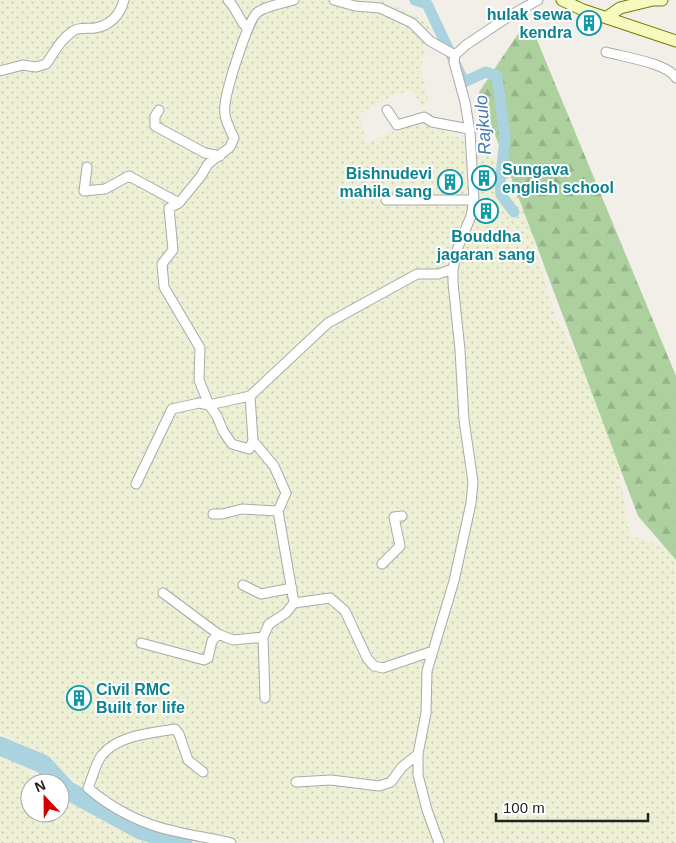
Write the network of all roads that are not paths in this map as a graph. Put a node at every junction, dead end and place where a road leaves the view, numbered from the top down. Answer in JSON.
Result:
{"nodes":[{"id":1,"x":124,"y":0,"type":"edge"},
{"id":2,"x":228,"y":0,"type":"edge"},
{"id":3,"x":294,"y":0,"type":"edge"},
{"id":4,"x":334,"y":0,"type":"edge"},
{"id":5,"x":538,"y":0,"type":"edge"},
{"id":6,"x":562,"y":0,"type":"edge"},
{"id":7,"x":662,"y":0,"type":"edge"},
{"id":8,"x":621,"y":4,"type":"edge"},
{"id":9,"x":607,"y":17,"type":"junction"},
{"id":10,"x":248,"y":29,"type":"junction"},
{"id":11,"x":676,"y":41,"type":"edge"},
{"id":12,"x":606,"y":52,"type":"dead end"},
{"id":13,"x":455,"y":55,"type":"junction"},
{"id":14,"x":0,"y":71,"type":"edge"},
{"id":15,"x":676,"y":78,"type":"edge"},
{"id":16,"x":159,"y":110,"type":"dead end"},
{"id":17,"x":387,"y":110,"type":"dead end"},
{"id":18,"x":469,"y":129,"type":"junction"},
{"id":19,"x":220,"y":156,"type":"junction"},
{"id":20,"x":87,"y":167,"type":"dead end"},
{"id":21,"x":386,"y":200,"type":"dead end"},
{"id":22,"x":474,"y":200,"type":"junction"},
{"id":23,"x":179,"y":203,"type":"junction"},
{"id":24,"x":453,"y":269,"type":"junction"},
{"id":25,"x":250,"y":396,"type":"junction"},
{"id":26,"x":209,"y":405,"type":"junction"},
{"id":27,"x":253,"y":441,"type":"junction"},
{"id":28,"x":136,"y":484,"type":"dead end"},
{"id":29,"x":278,"y":511,"type":"junction"},
{"id":30,"x":213,"y":514,"type":"dead end"},
{"id":31,"x":402,"y":516,"type":"dead end"},
{"id":32,"x":382,"y":564,"type":"dead end"},
{"id":33,"x":243,"y":585,"type":"dead end"},
{"id":34,"x":292,"y":588,"type":"junction"},
{"id":35,"x":162,"y":593,"type":"dead end"},
{"id":36,"x":294,"y":603,"type":"junction"},
{"id":37,"x":218,"y":634,"type":"junction"},
{"id":38,"x":263,"y":637,"type":"junction"},
{"id":39,"x":141,"y":643,"type":"dead end"},
{"id":40,"x":433,"y":651,"type":"junction"},
{"id":41,"x":265,"y":698,"type":"dead end"},
{"id":42,"x":418,"y":754,"type":"junction"},
{"id":43,"x":203,"y":772,"type":"dead end"},
{"id":44,"x":296,"y":782,"type":"dead end"},
{"id":45,"x":231,"y":843,"type":"edge"},
{"id":46,"x":439,"y":843,"type":"edge"}],
"edges":[{"from":1,"to":14,"type":"street"},
{"from":2,"to":10,"type":"street"},
{"from":3,"to":10,"type":"street"},
{"from":4,"to":13,"type":"street"},
{"from":5,"to":13,"type":"street"},
{"from":6,"to":9,"type":"street"},
{"from":7,"to":8,"type":"street"},
{"from":8,"to":9,"type":"street"},
{"from":9,"to":11,"type":"street"},
{"from":10,"to":19,"type":"street"},
{"from":12,"to":15,"type":"street"},
{"from":13,"to":18,"type":"street"},
{"from":16,"to":19,"type":"street"},
{"from":17,"to":18,"type":"street"},
{"from":18,"to":22,"type":"street"},
{"from":19,"to":23,"type":"street"},
{"from":20,"to":23,"type":"street"},
{"from":21,"to":22,"type":"street"},
{"from":22,"to":24,"type":"street"},
{"from":23,"to":26,"type":"street"},
{"from":24,"to":25,"type":"street"},
{"from":24,"to":40,"type":"street"},
{"from":25,"to":26,"type":"street"},
{"from":25,"to":27,"type":"street"},
{"from":26,"to":27,"type":"street"},
{"from":26,"to":28,"type":"street"},
{"from":27,"to":29,"type":"street"},
{"from":29,"to":30,"type":"street"},
{"from":29,"to":34,"type":"street"},
{"from":31,"to":32,"type":"street"},
{"from":33,"to":34,"type":"street"},
{"from":34,"to":36,"type":"street"},
{"from":35,"to":37,"type":"street"},
{"from":36,"to":38,"type":"street"},
{"from":36,"to":40,"type":"street"},
{"from":37,"to":38,"type":"street"},
{"from":37,"to":39,"type":"street"},
{"from":38,"to":41,"type":"street"},
{"from":40,"to":42,"type":"street"},
{"from":42,"to":44,"type":"street"},
{"from":42,"to":46,"type":"street"},
{"from":43,"to":45,"type":"street"}]}
